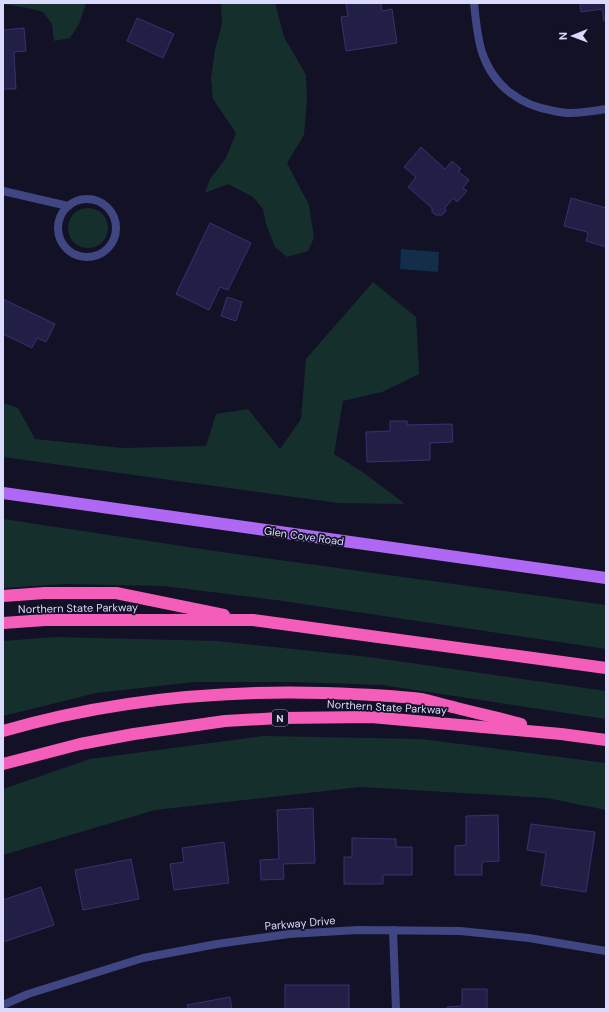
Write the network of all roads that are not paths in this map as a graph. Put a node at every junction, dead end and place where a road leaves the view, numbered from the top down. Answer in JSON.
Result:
{"nodes":[{"id":1,"x":474,"y":3,"type":"edge"},
{"id":2,"x":606,"y":110,"type":"edge"},
{"id":3,"x":3,"y":191,"type":"edge"},
{"id":4,"x":68,"y":206,"type":"junction"},
{"id":5,"x":3,"y":493,"type":"edge"},
{"id":6,"x":606,"y":578,"type":"edge"},
{"id":7,"x":3,"y":596,"type":"edge"},
{"id":8,"x":253,"y":620,"type":"junction"},
{"id":9,"x":3,"y":623,"type":"edge"},
{"id":10,"x":606,"y":668,"type":"edge"},
{"id":11,"x":3,"y":731,"type":"edge"},
{"id":12,"x":561,"y":734,"type":"junction"},
{"id":13,"x":606,"y":740,"type":"edge"},
{"id":14,"x":3,"y":764,"type":"edge"},
{"id":15,"x":394,"y":930,"type":"junction"},
{"id":16,"x":606,"y":951,"type":"edge"},
{"id":17,"x":3,"y":1005,"type":"edge"},
{"id":18,"x":396,"y":1009,"type":"edge"}],
"edges":[{"from":1,"to":2,"type":"street"},
{"from":3,"to":4,"type":"street"},
{"from":4,"to":4,"type":"street"},
{"from":5,"to":6,"type":"main road","name":"Glen Cove Road"},
{"from":7,"to":8,"type":"highway"},
{"from":8,"to":9,"type":"highway","name":"Northern State Parkway"},
{"from":8,"to":10,"type":"highway","name":"Northern State Parkway"},
{"from":11,"to":12,"type":"highway"},
{"from":12,"to":13,"type":"highway","name":"Northern State Parkway","number":"N"},
{"from":12,"to":14,"type":"highway","name":"Northern State Parkway","number":"N"},
{"from":15,"to":16,"type":"street","name":"Parkway Drive"},
{"from":15,"to":17,"type":"street","name":"Parkway Drive"},
{"from":15,"to":18,"type":"street"}]}
